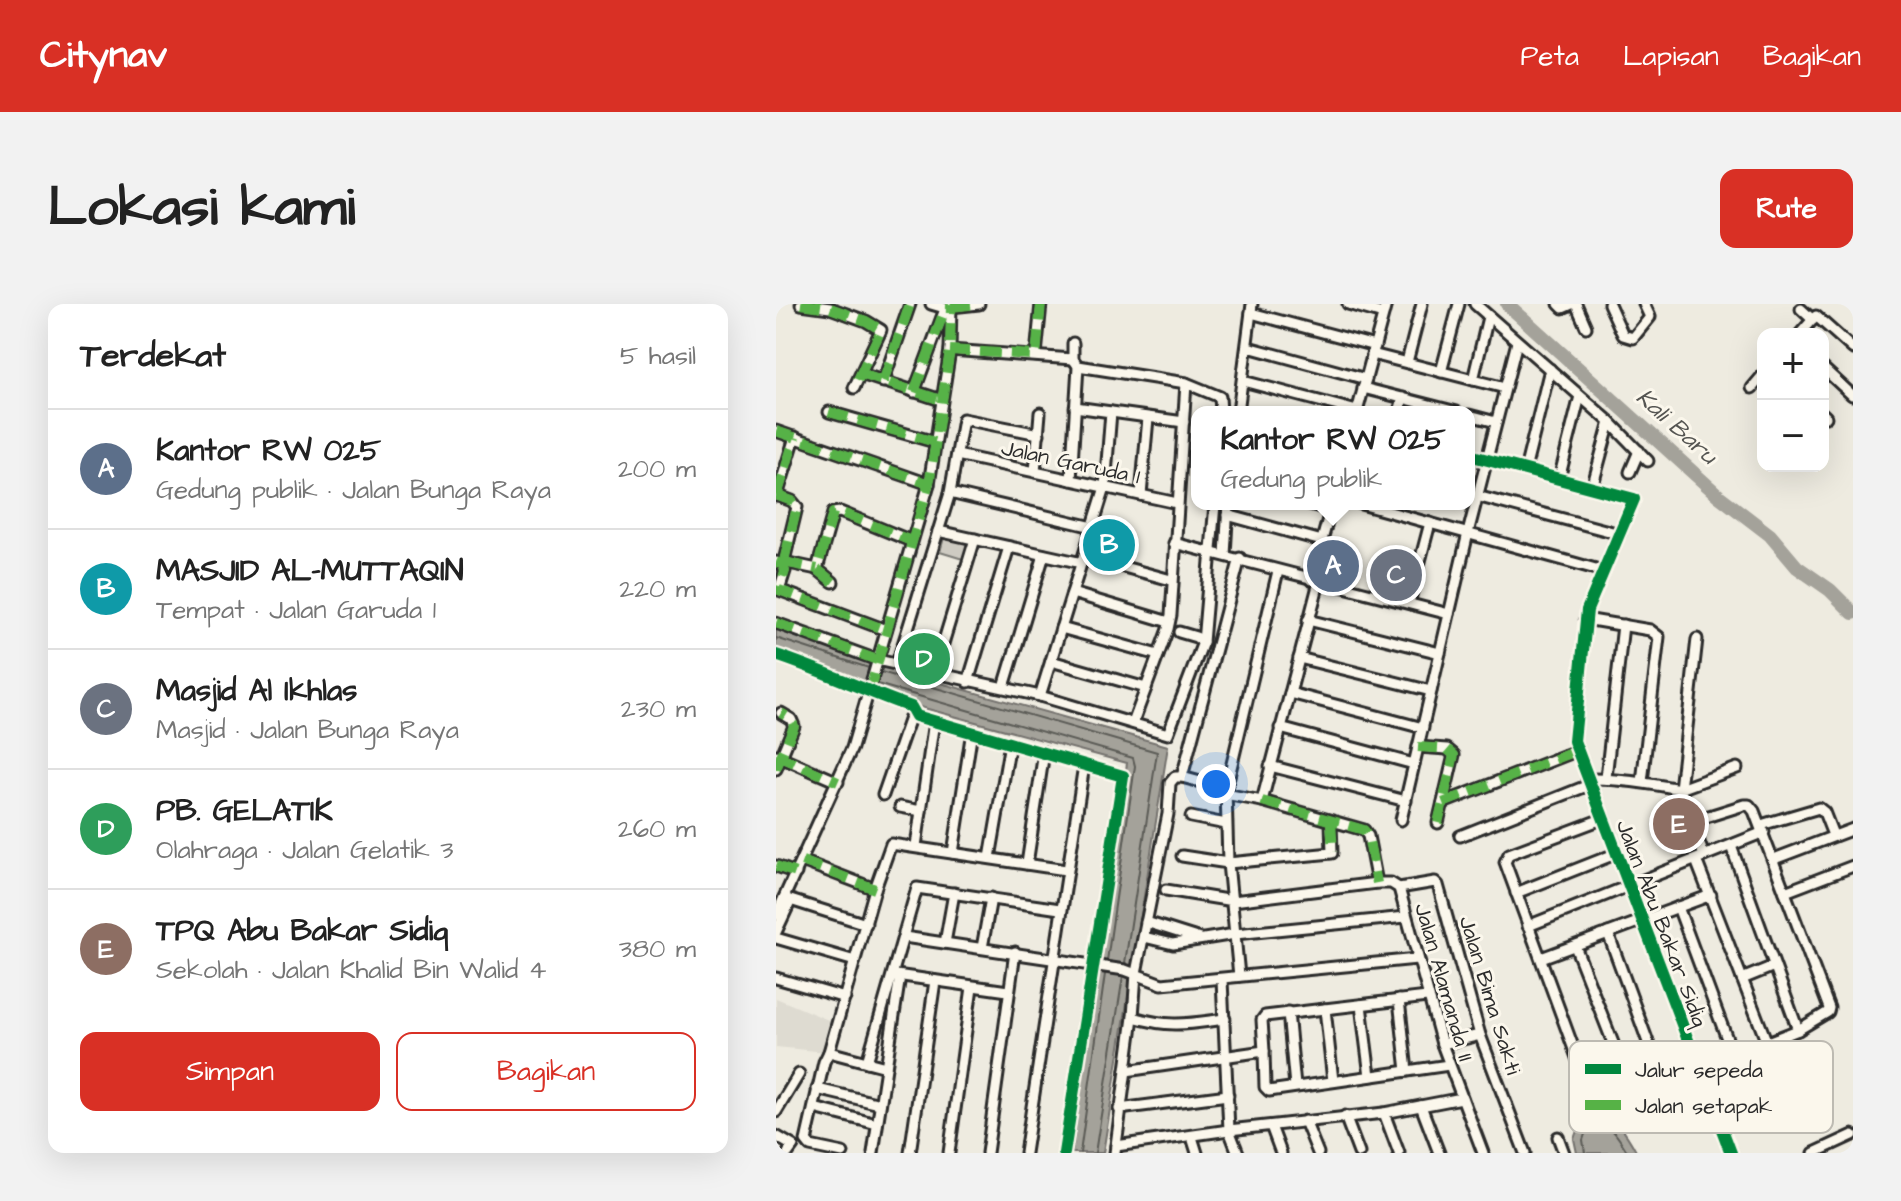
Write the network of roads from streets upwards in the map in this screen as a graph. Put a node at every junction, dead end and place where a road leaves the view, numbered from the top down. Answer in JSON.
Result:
{"nodes":[{"id":1,"x":801,"y":304,"type":"edge"},
{"id":2,"x":910,"y":304,"type":"edge"},
{"id":3,"x":931,"y":304,"type":"edge"},
{"id":4,"x":979,"y":304,"type":"edge"},
{"id":5,"x":1041,"y":304,"type":"edge"},
{"id":6,"x":1348,"y":304,"type":"edge"},
{"id":7,"x":1422,"y":304,"type":"edge"},
{"id":8,"x":1459,"y":304,"type":"edge"},
{"id":9,"x":1475,"y":304,"type":"edge"},
{"id":10,"x":1559,"y":304,"type":"edge"},
{"id":11,"x":1574,"y":304,"type":"edge"},
{"id":12,"x":1609,"y":304,"type":"edge"},
{"id":13,"x":1644,"y":304,"type":"edge"},
{"id":14,"x":950,"y":307,"type":"edge"},
{"id":15,"x":840,"y":308,"type":"edge"},
{"id":16,"x":1252,"y":309,"type":"edge"},
{"id":17,"x":1384,"y":309,"type":"edge"},
{"id":18,"x":1801,"y":309,"type":"dead end"},
{"id":19,"x":1488,"y":317,"type":"junction"},
{"id":20,"x":1813,"y":320,"type":"junction"},
{"id":21,"x":1586,"y":327,"type":"dead end"},
{"id":22,"x":1806,"y":328,"type":"edge"},
{"id":23,"x":1073,"y":343,"type":"dead end"},
{"id":24,"x":1516,"y":343,"type":"junction"},
{"id":25,"x":1248,"y":347,"type":"junction"},
{"id":26,"x":1853,"y":349,"type":"edge"},
{"id":27,"x":950,"y":350,"type":"junction"},
{"id":28,"x":1373,"y":350,"type":"junction"},
{"id":29,"x":1036,"y":355,"type":"junction"},
{"id":30,"x":1075,"y":362,"type":"junction"},
{"id":31,"x":1407,"y":362,"type":"junction"},
{"id":32,"x":1550,"y":369,"type":"junction"},
{"id":33,"x":1441,"y":372,"type":"junction"},
{"id":34,"x":861,"y":374,"type":"junction"},
{"id":35,"x":1829,"y":374,"type":"edge"},
{"id":36,"x":1473,"y":380,"type":"junction"},
{"id":37,"x":1243,"y":381,"type":"junction"},
{"id":38,"x":883,"y":382,"type":"junction"},
{"id":39,"x":1757,"y":382,"type":"edge"},
{"id":40,"x":1186,"y":383,"type":"junction"},
{"id":41,"x":1364,"y":384,"type":"junction"},
{"id":42,"x":854,"y":388,"type":"dead end"},
{"id":43,"x":1505,"y":388,"type":"junction"},
{"id":44,"x":1752,"y":388,"type":"dead end"},
{"id":45,"x":914,"y":392,"type":"junction"},
{"id":46,"x":1852,"y":395,"type":"edge"},
{"id":47,"x":1580,"y":396,"type":"junction"},
{"id":48,"x":1403,"y":398,"type":"junction"},
{"id":49,"x":941,"y":400,"type":"junction"},
{"id":50,"x":1221,"y":406,"type":"edge"},
{"id":51,"x":1239,"y":406,"type":"edge"},
{"id":52,"x":1338,"y":406,"type":"edge"},
{"id":53,"x":1358,"y":406,"type":"edge"},
{"id":54,"x":1401,"y":406,"type":"edge"},
{"id":55,"x":1434,"y":406,"type":"edge"},
{"id":56,"x":1075,"y":407,"type":"junction"},
{"id":57,"x":829,"y":412,"type":"dead end"},
{"id":58,"x":1111,"y":412,"type":"junction"},
{"id":59,"x":1040,"y":413,"type":"dead end"},
{"id":60,"x":1475,"y":417,"type":"edge"},
{"id":61,"x":1148,"y":418,"type":"junction"},
{"id":62,"x":1184,"y":422,"type":"junction"},
{"id":63,"x":1496,"y":422,"type":"junction"},
{"id":64,"x":1610,"y":422,"type":"junction"},
{"id":65,"x":776,"y":431,"type":"edge"},
{"id":66,"x":1039,"y":434,"type":"junction"},
{"id":67,"x":795,"y":437,"type":"junction"},
{"id":68,"x":935,"y":442,"type":"junction"},
{"id":69,"x":1639,"y":451,"type":"junction"},
{"id":70,"x":957,"y":455,"type":"junction"},
{"id":71,"x":1475,"y":457,"type":"edge"},
{"id":72,"x":1487,"y":460,"type":"junction"},
{"id":73,"x":1648,"y":461,"type":"dead end"},
{"id":74,"x":1525,"y":470,"type":"junction"},
{"id":75,"x":1035,"y":472,"type":"junction"},
{"id":76,"x":1630,"y":472,"type":"dead end"},
{"id":77,"x":1559,"y":479,"type":"junction"},
{"id":78,"x":1071,"y":480,"type":"junction"},
{"id":79,"x":929,"y":484,"type":"junction"},
{"id":80,"x":1105,"y":487,"type":"junction"},
{"id":81,"x":1592,"y":488,"type":"junction"},
{"id":82,"x":1475,"y":490,"type":"edge"},
{"id":83,"x":950,"y":493,"type":"junction"},
{"id":84,"x":1141,"y":495,"type":"junction"},
{"id":85,"x":777,"y":496,"type":"edge"},
{"id":86,"x":1475,"y":496,"type":"edge"},
{"id":87,"x":1177,"y":503,"type":"junction"},
{"id":88,"x":1215,"y":510,"type":"edge"},
{"id":89,"x":1227,"y":510,"type":"edge"},
{"id":90,"x":1330,"y":510,"type":"edge"},
{"id":91,"x":1388,"y":510,"type":"edge"},
{"id":92,"x":1471,"y":510,"type":"edge"},
{"id":93,"x":1430,"y":523,"type":"junction"},
{"id":94,"x":1093,"y":527,"type":"junction"},
{"id":95,"x":938,"y":531,"type":"junction"},
{"id":96,"x":1468,"y":533,"type":"junction"},
{"id":97,"x":1620,"y":534,"type":"junction"},
{"id":98,"x":975,"y":539,"type":"junction"},
{"id":99,"x":911,"y":541,"type":"junction"},
{"id":100,"x":1322,"y":541,"type":"junction"},
{"id":101,"x":1174,"y":543,"type":"junction"},
{"id":102,"x":1009,"y":547,"type":"junction"},
{"id":103,"x":1212,"y":551,"type":"junction"},
{"id":104,"x":1044,"y":555,"type":"junction"},
{"id":105,"x":1225,"y":555,"type":"junction"},
{"id":106,"x":1240,"y":558,"type":"junction"},
{"id":107,"x":1083,"y":560,"type":"junction"},
{"id":108,"x":781,"y":563,"type":"edge"},
{"id":109,"x":817,"y":569,"type":"junction"},
{"id":110,"x":1278,"y":571,"type":"junction"},
{"id":111,"x":1603,"y":571,"type":"junction"},
{"id":112,"x":1171,"y":580,"type":"junction"},
{"id":113,"x":1315,"y":581,"type":"junction"},
{"id":114,"x":833,"y":582,"type":"dead end"},
{"id":115,"x":1072,"y":593,"type":"junction"},
{"id":116,"x":777,"y":594,"type":"edge"},
{"id":117,"x":1409,"y":603,"type":"junction"},
{"id":118,"x":1449,"y":614,"type":"junction"},
{"id":119,"x":1585,"y":619,"type":"junction"},
{"id":120,"x":1308,"y":620,"type":"junction"},
{"id":121,"x":1169,"y":622,"type":"junction"},
{"id":122,"x":776,"y":623,"type":"edge"},
{"id":123,"x":1623,"y":625,"type":"junction"},
{"id":124,"x":1061,"y":628,"type":"junction"},
{"id":125,"x":886,"y":630,"type":"junction"},
{"id":126,"x":1179,"y":632,"type":"dead end"},
{"id":127,"x":1697,"y":639,"type":"dead end"},
{"id":128,"x":1203,"y":642,"type":"junction"},
{"id":129,"x":1440,"y":653,"type":"junction"},
{"id":130,"x":776,"y":655,"type":"edge"},
{"id":131,"x":1158,"y":655,"type":"junction"},
{"id":132,"x":1299,"y":658,"type":"junction"},
{"id":133,"x":877,"y":660,"type":"junction"},
{"id":134,"x":1051,"y":661,"type":"junction"},
{"id":135,"x":897,"y":664,"type":"junction"},
{"id":136,"x":934,"y":673,"type":"junction"},
{"id":137,"x":968,"y":682,"type":"junction"},
{"id":138,"x":871,"y":684,"type":"junction"},
{"id":139,"x":1004,"y":687,"type":"junction"},
{"id":140,"x":1146,"y":688,"type":"junction"},
{"id":141,"x":1431,"y":691,"type":"junction"},
{"id":142,"x":1290,"y":693,"type":"junction"},
{"id":143,"x":1040,"y":696,"type":"junction"},
{"id":144,"x":913,"y":709,"type":"junction"},
{"id":145,"x":781,"y":713,"type":"dead end"},
{"id":146,"x":934,"y":721,"type":"junction"},
{"id":147,"x":1133,"y":723,"type":"junction"},
{"id":148,"x":1280,"y":728,"type":"junction"},
{"id":149,"x":1423,"y":728,"type":"junction"},
{"id":150,"x":972,"y":731,"type":"junction"},
{"id":151,"x":1010,"y":743,"type":"junction"},
{"id":152,"x":1418,"y":747,"type":"junction"},
{"id":153,"x":1576,"y":751,"type":"junction"},
{"id":154,"x":1044,"y":752,"type":"junction"},
{"id":155,"x":778,"y":756,"type":"edge"},
{"id":156,"x":1414,"y":764,"type":"junction"},
{"id":157,"x":1084,"y":765,"type":"junction"},
{"id":158,"x":1270,"y":766,"type":"junction"},
{"id":159,"x":1737,"y":768,"type":"dead end"},
{"id":160,"x":776,"y":769,"type":"edge"},
{"id":161,"x":1182,"y":777,"type":"junction"},
{"id":162,"x":1606,"y":778,"type":"junction"},
{"id":163,"x":838,"y":782,"type":"junction"},
{"id":164,"x":1588,"y":782,"type":"junction"},
{"id":165,"x":1642,"y":782,"type":"junction"},
{"id":166,"x":1680,"y":789,"type":"junction"},
{"id":167,"x":1226,"y":792,"type":"junction"},
{"id":168,"x":883,"y":795,"type":"dead end"},
{"id":169,"x":1262,"y":801,"type":"junction"},
{"id":170,"x":1406,"y":801,"type":"junction"},
{"id":171,"x":1443,"y":803,"type":"junction"},
{"id":172,"x":900,"y":807,"type":"dead end"},
{"id":173,"x":921,"y":811,"type":"junction"},
{"id":174,"x":1191,"y":817,"type":"dead end"},
{"id":175,"x":1602,"y":819,"type":"junction"},
{"id":176,"x":1401,"y":820,"type":"dead end"},
{"id":177,"x":1331,"y":822,"type":"junction"},
{"id":178,"x":1690,"y":822,"type":"junction"},
{"id":179,"x":1438,"y":823,"type":"dead end"},
{"id":180,"x":1226,"y":824,"type":"junction"},
{"id":181,"x":1762,"y":828,"type":"junction"},
{"id":182,"x":1853,"y":829,"type":"edge"},
{"id":183,"x":1833,"y":835,"type":"junction"},
{"id":184,"x":1460,"y":836,"type":"dead end"},
{"id":185,"x":916,"y":846,"type":"junction"},
{"id":186,"x":1731,"y":846,"type":"junction"},
{"id":187,"x":953,"y":853,"type":"junction"},
{"id":188,"x":1615,"y":854,"type":"junction"},
{"id":189,"x":1182,"y":856,"type":"dead end"},
{"id":190,"x":990,"y":858,"type":"junction"},
{"id":191,"x":1700,"y":858,"type":"junction"},
{"id":192,"x":1774,"y":859,"type":"junction"},
{"id":193,"x":802,"y":861,"type":"junction"},
{"id":194,"x":1228,"y":863,"type":"junction"},
{"id":195,"x":1027,"y":864,"type":"junction"},
{"id":196,"x":776,"y":866,"type":"edge"},
{"id":197,"x":1853,"y":866,"type":"edge"},
{"id":198,"x":1066,"y":870,"type":"junction"},
{"id":199,"x":796,"y":873,"type":"junction"},
{"id":200,"x":1377,"y":883,"type":"junction"},
{"id":201,"x":1630,"y":887,"type":"junction"},
{"id":202,"x":1399,"y":888,"type":"junction"},
{"id":203,"x":875,"y":889,"type":"junction"},
{"id":204,"x":1166,"y":890,"type":"dead end"},
{"id":205,"x":1785,"y":892,"type":"junction"},
{"id":206,"x":954,"y":893,"type":"junction"},
{"id":207,"x":1516,"y":893,"type":"junction"},
{"id":208,"x":1711,"y":895,"type":"junction"},
{"id":209,"x":991,"y":898,"type":"junction"},
{"id":210,"x":787,"y":900,"type":"junction"},
{"id":211,"x":1233,"y":901,"type":"junction"},
{"id":212,"x":1678,"y":907,"type":"junction"},
{"id":213,"x":1060,"y":909,"type":"junction"},
{"id":214,"x":776,"y":915,"type":"edge"},
{"id":215,"x":1406,"y":917,"type":"junction"},
{"id":216,"x":1643,"y":920,"type":"junction"},
{"id":217,"x":1146,"y":922,"type":"junction"},
{"id":218,"x":866,"y":924,"type":"junction"},
{"id":219,"x":1528,"y":926,"type":"junction"},
{"id":220,"x":776,"y":932,"type":"edge"},
{"id":221,"x":1608,"y":933,"type":"junction"},
{"id":222,"x":1235,"y":934,"type":"junction"},
{"id":223,"x":904,"y":937,"type":"junction"},
{"id":224,"x":1144,"y":937,"type":"junction"},
{"id":225,"x":776,"y":938,"type":"edge"},
{"id":226,"x":1202,"y":940,"type":"junction"},
{"id":227,"x":945,"y":943,"type":"junction"},
{"id":228,"x":1575,"y":946,"type":"junction"},
{"id":229,"x":982,"y":948,"type":"junction"},
{"id":230,"x":1015,"y":952,"type":"junction"},
{"id":231,"x":1053,"y":958,"type":"junction"},
{"id":232,"x":1541,"y":958,"type":"junction"},
{"id":233,"x":1417,"y":959,"type":"junction"},
{"id":234,"x":855,"y":961,"type":"junction"},
{"id":235,"x":1092,"y":965,"type":"junction"},
{"id":236,"x":1774,"y":966,"type":"junction"},
{"id":237,"x":1136,"y":973,"type":"junction"},
{"id":238,"x":896,"y":975,"type":"junction"},
{"id":239,"x":1239,"y":976,"type":"junction"},
{"id":240,"x":776,"y":978,"type":"edge"},
{"id":241,"x":1742,"y":979,"type":"junction"},
{"id":242,"x":1222,"y":980,"type":"junction"},
{"id":243,"x":935,"y":981,"type":"junction"},
{"id":244,"x":972,"y":987,"type":"junction"},
{"id":245,"x":1008,"y":991,"type":"junction"},
{"id":246,"x":1427,"y":997,"type":"junction"},
{"id":247,"x":845,"y":998,"type":"junction"},
{"id":248,"x":1399,"y":1000,"type":"junction"},
{"id":249,"x":1361,"y":1005,"type":"junction"},
{"id":250,"x":1325,"y":1009,"type":"junction"},
{"id":251,"x":1288,"y":1012,"type":"junction"},
{"id":252,"x":1133,"y":1017,"type":"junction"},
{"id":253,"x":1225,"y":1019,"type":"junction"},
{"id":254,"x":1798,"y":1030,"type":"junction"},
{"id":255,"x":1480,"y":1035,"type":"junction"},
{"id":256,"x":1571,"y":1041,"type":"edge"},
{"id":257,"x":1611,"y":1041,"type":"edge"},
{"id":258,"x":1647,"y":1041,"type":"edge"},
{"id":259,"x":1688,"y":1041,"type":"edge"},
{"id":260,"x":1728,"y":1041,"type":"edge"},
{"id":261,"x":1766,"y":1041,"type":"edge"},
{"id":262,"x":1772,"y":1041,"type":"edge"},
{"id":263,"x":1442,"y":1044,"type":"junction"},
{"id":264,"x":1264,"y":1051,"type":"junction"},
{"id":265,"x":829,"y":1052,"type":"junction"},
{"id":266,"x":1226,"y":1057,"type":"junction"},
{"id":267,"x":867,"y":1062,"type":"junction"},
{"id":268,"x":1449,"y":1065,"type":"junction"},
{"id":269,"x":886,"y":1067,"type":"junction"},
{"id":270,"x":1126,"y":1071,"type":"junction"},
{"id":271,"x":1407,"y":1071,"type":"junction"},
{"id":272,"x":799,"y":1074,"type":"dead end"},
{"id":273,"x":1370,"y":1076,"type":"junction"},
{"id":274,"x":1333,"y":1081,"type":"junction"},
{"id":275,"x":1295,"y":1086,"type":"junction"},
{"id":276,"x":817,"y":1089,"type":"junction"},
{"id":277,"x":1228,"y":1095,"type":"junction"},
{"id":278,"x":1462,"y":1098,"type":"junction"},
{"id":279,"x":880,"y":1104,"type":"junction"},
{"id":280,"x":1421,"y":1106,"type":"junction"},
{"id":281,"x":814,"y":1108,"type":"junction"},
{"id":282,"x":1119,"y":1109,"type":"junction"},
{"id":283,"x":776,"y":1112,"type":"edge"},
{"id":284,"x":1384,"y":1113,"type":"junction"},
{"id":285,"x":1345,"y":1116,"type":"junction"},
{"id":286,"x":1305,"y":1121,"type":"junction"},
{"id":287,"x":877,"y":1124,"type":"junction"},
{"id":288,"x":1271,"y":1126,"type":"junction"},
{"id":289,"x":1229,"y":1130,"type":"junction"},
{"id":290,"x":1723,"y":1133,"type":"edge"},
{"id":291,"x":1853,"y":1135,"type":"edge"},
{"id":292,"x":776,"y":1136,"type":"edge"},
{"id":293,"x":1192,"y":1137,"type":"junction"},
{"id":294,"x":1558,"y":1137,"type":"dead end"},
{"id":295,"x":1115,"y":1150,"type":"edge"},
{"id":296,"x":788,"y":1153,"type":"edge"},
{"id":297,"x":843,"y":1153,"type":"edge"},
{"id":298,"x":873,"y":1153,"type":"edge"},
{"id":299,"x":910,"y":1153,"type":"edge"},
{"id":300,"x":949,"y":1153,"type":"edge"},
{"id":301,"x":987,"y":1153,"type":"edge"},
{"id":302,"x":1025,"y":1153,"type":"edge"},
{"id":303,"x":1064,"y":1153,"type":"edge"},
{"id":304,"x":1197,"y":1153,"type":"edge"},
{"id":305,"x":1238,"y":1153,"type":"edge"},
{"id":306,"x":1281,"y":1153,"type":"edge"},
{"id":307,"x":1318,"y":1153,"type":"edge"},
{"id":308,"x":1359,"y":1153,"type":"edge"},
{"id":309,"x":1399,"y":1153,"type":"edge"},
{"id":310,"x":1439,"y":1153,"type":"edge"},
{"id":311,"x":1483,"y":1153,"type":"edge"},
{"id":312,"x":1525,"y":1153,"type":"edge"},
{"id":313,"x":1564,"y":1153,"type":"edge"},
{"id":314,"x":1731,"y":1153,"type":"edge"},
{"id":315,"x":1814,"y":1153,"type":"edge"}],
"edges":[{"from":1,"to":15,"type":"street"},
{"from":2,"to":38,"type":"street"},
{"from":3,"to":14,"type":"street"},
{"from":4,"to":14,"type":"street"},
{"from":5,"to":29,"type":"street"},
{"from":6,"to":17,"type":"street"},
{"from":7,"to":31,"type":"street"},
{"from":8,"to":33,"type":"street"},
{"from":9,"to":19,"type":"street"},
{"from":10,"to":11,"type":"street"},
{"from":11,"to":21,"type":"street"},
{"from":12,"to":13,"type":"street"},
{"from":14,"to":27,"type":"street"},
{"from":14,"to":45,"type":"street"},
{"from":15,"to":34,"type":"street"},
{"from":16,"to":25,"type":"street"},
{"from":16,"to":28,"type":"street"},
{"from":17,"to":28,"type":"street"},
{"from":18,"to":20,"type":"street"},
{"from":19,"to":24,"type":"street"},
{"from":19,"to":36,"type":"street"},
{"from":20,"to":22,"type":"street"},
{"from":20,"to":26,"type":"street"},
{"from":23,"to":30,"type":"street"},
{"from":24,"to":32,"type":"street"},
{"from":24,"to":43,"type":"street"},
{"from":25,"to":37,"type":"street"},
{"from":25,"to":41,"type":"street"},
{"from":27,"to":29,"type":"street"},
{"from":27,"to":49,"type":"street"},
{"from":28,"to":31,"type":"street"},
{"from":28,"to":41,"type":"street"},
{"from":29,"to":30,"type":"street"},
{"from":30,"to":40,"type":"street"},
{"from":30,"to":56,"type":"street"},
{"from":31,"to":33,"type":"street"},
{"from":32,"to":47,"type":"street"},
{"from":32,"to":74,"type":"street"},
{"from":33,"to":36,"type":"street"},
{"from":34,"to":38,"type":"street"},
{"from":34,"to":42,"type":"street"},
{"from":35,"to":46,"type":"street"},
{"from":36,"to":43,"type":"street"},
{"from":37,"to":51,"type":"street"},
{"from":37,"to":52,"type":"street"},
{"from":38,"to":45,"type":"street"},
{"from":39,"to":44,"type":"street"},
{"from":40,"to":50,"type":"street"},
{"from":40,"to":62,"type":"street"},
{"from":41,"to":48,"type":"street"},
{"from":41,"to":53,"type":"street"},
{"from":43,"to":63,"type":"street"},
{"from":45,"to":49,"type":"street"},
{"from":47,"to":64,"type":"street"},
{"from":47,"to":77,"type":"street"},
{"from":48,"to":54,"type":"street"},
{"from":48,"to":55,"type":"street"},
{"from":49,"to":68,"type":"street"},
{"from":56,"to":58,"type":"street"},
{"from":56,"to":78,"type":"street"},
{"from":57,"to":68,"type":"street"},
{"from":58,"to":61,"type":"street"},
{"from":58,"to":80,"type":"street"},
{"from":59,"to":66,"type":"street"},
{"from":60,"to":63,"type":"street"},
{"from":61,"to":62,"type":"street"},
{"from":61,"to":84,"type":"street"},
{"from":62,"to":87,"type":"street"},
{"from":63,"to":72,"type":"street"},
{"from":64,"to":69,"type":"street"},
{"from":64,"to":81,"type":"street"},
{"from":65,"to":67,"type":"street"},
{"from":66,"to":70,"type":"street"},
{"from":66,"to":75,"type":"street"},
{"from":67,"to":79,"type":"street"},
{"from":67,"to":85,"type":"street"},
{"from":68,"to":79,"type":"street"},
{"from":69,"to":73,"type":"street"},
{"from":69,"to":76,"type":"street"},
{"from":70,"to":75,"type":"street","name":"Jalan Garuda 1"},
{"from":70,"to":83,"type":"street"},
{"from":71,"to":72,"type":"street"},
{"from":72,"to":74,"type":"street"},
{"from":72,"to":82,"type":"street"},
{"from":74,"to":77,"type":"street"},
{"from":75,"to":78,"type":"street","name":"Jalan Garuda 1"},
{"from":77,"to":81,"type":"street"},
{"from":78,"to":80,"type":"street","name":"Jalan Garuda 1"},
{"from":79,"to":99,"type":"street"},
{"from":80,"to":84,"type":"street","name":"Jalan Garuda 1"},
{"from":80,"to":94,"type":"street"},
{"from":81,"to":97,"type":"street"},
{"from":83,"to":94,"type":"street"},
{"from":83,"to":95,"type":"street"},
{"from":84,"to":87,"type":"street","name":"Jalan Garuda 1"},
{"from":85,"to":108,"type":"street"},
{"from":86,"to":97,"type":"street"},
{"from":87,"to":101,"type":"street"},
{"from":88,"to":103,"type":"street"},
{"from":89,"to":100,"type":"street"},
{"from":89,"to":105,"type":"street"},
{"from":90,"to":100,"type":"street"},
{"from":91,"to":93,"type":"street"},
{"from":92,"to":96,"type":"street"},
{"from":93,"to":96,"type":"street"},
{"from":93,"to":117,"type":"street"},
{"from":94,"to":107,"type":"street"},
{"from":95,"to":98,"type":"street"},
{"from":95,"to":135,"type":"street"},
{"from":96,"to":111,"type":"street"},
{"from":96,"to":118,"type":"street"},
{"from":97,"to":111,"type":"street"},
{"from":98,"to":102,"type":"street"},
{"from":98,"to":136,"type":"street"},
{"from":99,"to":109,"type":"street"},
{"from":99,"to":125,"type":"street"},
{"from":100,"to":113,"type":"street"},
{"from":101,"to":103,"type":"street"},
{"from":101,"to":112,"type":"street"},
{"from":102,"to":104,"type":"street"},
{"from":102,"to":137,"type":"street"},
{"from":103,"to":105,"type":"street"},
{"from":103,"to":128,"type":"street"},
{"from":104,"to":107,"type":"street"},
{"from":104,"to":139,"type":"street"},
{"from":105,"to":106,"type":"street"},
{"from":106,"to":110,"type":"street"},
{"from":106,"to":161,"type":"street"},
{"from":107,"to":112,"type":"street"},
{"from":107,"to":115,"type":"street"},
{"from":108,"to":109,"type":"street"},
{"from":108,"to":116,"type":"street"},
{"from":109,"to":114,"type":"street"},
{"from":110,"to":113,"type":"street"},
{"from":110,"to":167,"type":"street"},
{"from":111,"to":119,"type":"street"},
{"from":112,"to":121,"type":"street"},
{"from":113,"to":117,"type":"street"},
{"from":113,"to":120,"type":"street"},
{"from":115,"to":121,"type":"street"},
{"from":115,"to":124,"type":"street"},
{"from":116,"to":125,"type":"street"},
{"from":117,"to":118,"type":"street"},
{"from":118,"to":129,"type":"street"},
{"from":119,"to":123,"type":"street"},
{"from":119,"to":153,"type":"street"},
{"from":120,"to":129,"type":"street"},
{"from":120,"to":132,"type":"street"},
{"from":121,"to":131,"type":"street"},
{"from":122,"to":133,"type":"street"},
{"from":123,"to":162,"type":"street"},
{"from":123,"to":165,"type":"street"},
{"from":124,"to":131,"type":"street"},
{"from":124,"to":134,"type":"street"},
{"from":125,"to":133,"type":"street"},
{"from":126,"to":128,"type":"street"},
{"from":127,"to":166,"type":"street"},
{"from":128,"to":147,"type":"street"},
{"from":129,"to":141,"type":"street"},
{"from":130,"to":138,"type":"street"},
{"from":131,"to":140,"type":"street"},
{"from":132,"to":141,"type":"street"},
{"from":132,"to":142,"type":"street"},
{"from":133,"to":135,"type":"street"},
{"from":133,"to":138,"type":"street"},
{"from":134,"to":140,"type":"street"},
{"from":134,"to":143,"type":"street"},
{"from":135,"to":136,"type":"street"},
{"from":136,"to":137,"type":"street"},
{"from":137,"to":139,"type":"street"},
{"from":138,"to":144,"type":"street"},
{"from":138,"to":163,"type":"street"},
{"from":139,"to":143,"type":"street"},
{"from":140,"to":147,"type":"street"},
{"from":141,"to":149,"type":"street"},
{"from":142,"to":148,"type":"street"},
{"from":142,"to":149,"type":"street"},
{"from":143,"to":147,"type":"street"},
{"from":144,"to":146,"type":"street"},
{"from":144,"to":168,"type":"street"},
{"from":145,"to":155,"type":"street"},
{"from":146,"to":150,"type":"street"},
{"from":146,"to":173,"type":"street"},
{"from":148,"to":156,"type":"street"},
{"from":148,"to":158,"type":"street"},
{"from":149,"to":152,"type":"street"},
{"from":150,"to":151,"type":"street"},
{"from":150,"to":187,"type":"street"},
{"from":151,"to":154,"type":"street"},
{"from":151,"to":190,"type":"street"},
{"from":152,"to":156,"type":"street"},
{"from":152,"to":171,"type":"street"},
{"from":153,"to":164,"type":"street","name":"Jalan Abu Bakar Sidiq"},
{"from":153,"to":171,"type":"street"},
{"from":154,"to":157,"type":"street"},
{"from":154,"to":195,"type":"street"},
{"from":155,"to":160,"type":"street"},
{"from":155,"to":163,"type":"street"},
{"from":156,"to":170,"type":"street"},
{"from":157,"to":198,"type":"street"},
{"from":157,"to":235,"type":"street"},
{"from":158,"to":169,"type":"street"},
{"from":158,"to":170,"type":"street"},
{"from":159,"to":166,"type":"street"},
{"from":161,"to":167,"type":"street"},
{"from":161,"to":217,"type":"street"},
{"from":162,"to":164,"type":"street"},
{"from":162,"to":165,"type":"street"},
{"from":163,"to":193,"type":"street"},
{"from":164,"to":175,"type":"street","name":"Jalan Abu Bakar Sidiq"},
{"from":164,"to":184,"type":"street"},
{"from":165,"to":166,"type":"street"},
{"from":166,"to":178,"type":"street"},
{"from":167,"to":169,"type":"street"},
{"from":167,"to":180,"type":"street"},
{"from":169,"to":177,"type":"street"},
{"from":170,"to":176,"type":"street"},
{"from":171,"to":179,"type":"street"},
{"from":172,"to":173,"type":"street"},
{"from":173,"to":185,"type":"street"},
{"from":174,"to":180,"type":"street"},
{"from":175,"to":188,"type":"street","name":"Jalan Abu Bakar Sidiq"},
{"from":175,"to":207,"type":"street"},
{"from":177,"to":194,"type":"street"},
{"from":177,"to":200,"type":"street"},
{"from":178,"to":181,"type":"street"},
{"from":178,"to":191,"type":"street"},
{"from":180,"to":194,"type":"street"},
{"from":181,"to":183,"type":"street"},
{"from":181,"to":186,"type":"street"},
{"from":181,"to":192,"type":"street"},
{"from":182,"to":183,"type":"street"},
{"from":183,"to":192,"type":"street"},
{"from":185,"to":187,"type":"street"},
{"from":185,"to":203,"type":"street"},
{"from":186,"to":191,"type":"street"},
{"from":186,"to":236,"type":"street"},
{"from":187,"to":190,"type":"street"},
{"from":188,"to":201,"type":"street","name":"Jalan Abu Bakar Sidiq"},
{"from":188,"to":207,"type":"street"},
{"from":189,"to":194,"type":"street"},
{"from":190,"to":195,"type":"street"},
{"from":191,"to":201,"type":"street"},
{"from":191,"to":208,"type":"street"},
{"from":192,"to":205,"type":"street"},
{"from":193,"to":199,"type":"street"},
{"from":193,"to":203,"type":"street"},
{"from":194,"to":211,"type":"street"},
{"from":195,"to":198,"type":"street"},
{"from":196,"to":199,"type":"street"},
{"from":197,"to":205,"type":"street"},
{"from":198,"to":213,"type":"street"},
{"from":199,"to":210,"type":"street"},
{"from":200,"to":202,"type":"street","name":"Jalan Alamanda II"},
{"from":200,"to":211,"type":"street","name":"Jalan Alamanda II"},
{"from":201,"to":216,"type":"street","name":"Jalan Abu Bakar Sidiq"},
{"from":201,"to":219,"type":"street"},
{"from":202,"to":215,"type":"street","name":"Jalan Alamanda II"},
{"from":202,"to":255,"type":"street","name":"Jalan Bima Sakti"},
{"from":203,"to":218,"type":"street"},
{"from":204,"to":211,"type":"street","name":"Jalan Alamanda II"},
{"from":205,"to":254,"type":"street"},
{"from":206,"to":209,"type":"street"},
{"from":206,"to":223,"type":"street"},
{"from":206,"to":227,"type":"street"},
{"from":207,"to":219,"type":"street"},
{"from":208,"to":212,"type":"street"},
{"from":208,"to":241,"type":"street"},
{"from":209,"to":213,"type":"street"},
{"from":209,"to":229,"type":"street"},
{"from":210,"to":214,"type":"street"},
{"from":210,"to":218,"type":"street"},
{"from":210,"to":220,"type":"street"},
{"from":211,"to":222,"type":"street"},
{"from":212,"to":216,"type":"street"},
{"from":212,"to":260,"type":"street"},
{"from":213,"to":231,"type":"street"},
{"from":215,"to":222,"type":"street"},
{"from":215,"to":233,"type":"street","name":"Jalan Alamanda II"},
{"from":216,"to":221,"type":"street"},
{"from":216,"to":259,"type":"street","name":"Jalan Abu Bakar Sidiq"},
{"from":217,"to":224,"type":"street"},
{"from":217,"to":226,"type":"street"},
{"from":218,"to":234,"type":"street"},
{"from":219,"to":232,"type":"street"},
{"from":221,"to":228,"type":"street"},
{"from":221,"to":258,"type":"street"},
{"from":222,"to":226,"type":"street"},
{"from":222,"to":239,"type":"street"},
{"from":223,"to":227,"type":"street"},
{"from":223,"to":238,"type":"street"},
{"from":224,"to":226,"type":"street"},
{"from":224,"to":237,"type":"street"},
{"from":225,"to":234,"type":"street"},
{"from":227,"to":229,"type":"street"},
{"from":228,"to":232,"type":"street"},
{"from":228,"to":257,"type":"street"},
{"from":229,"to":230,"type":"street"},
{"from":230,"to":231,"type":"street"},
{"from":230,"to":245,"type":"street"},
{"from":231,"to":235,"type":"street"},
{"from":231,"to":302,"type":"street"},
{"from":232,"to":256,"type":"street"},
{"from":233,"to":239,"type":"street"},
{"from":233,"to":246,"type":"street","name":"Jalan Alamanda II"},
{"from":234,"to":247,"type":"street"},
{"from":235,"to":237,"type":"street"},
{"from":235,"to":303,"type":"street"},
{"from":236,"to":241,"type":"street"},
{"from":236,"to":254,"type":"street"},
{"from":237,"to":242,"type":"street"},
{"from":237,"to":252,"type":"street"},
{"from":238,"to":243,"type":"street"},
{"from":238,"to":267,"type":"street"},
{"from":238,"to":269,"type":"street"},
{"from":239,"to":242,"type":"street"},
{"from":240,"to":247,"type":"street"},
{"from":241,"to":261,"type":"street"},
{"from":242,"to":253,"type":"street"},
{"from":243,"to":244,"type":"street"},
{"from":243,"to":299,"type":"street"},
{"from":244,"to":245,"type":"street"},
{"from":244,"to":300,"type":"street"},
{"from":245,"to":301,"type":"street"},
{"from":246,"to":248,"type":"street"},
{"from":246,"to":263,"type":"street","name":"Jalan Alamanda II"},
{"from":247,"to":265,"type":"street"},
{"from":248,"to":249,"type":"street"},
{"from":248,"to":271,"type":"street"},
{"from":249,"to":250,"type":"street"},
{"from":249,"to":273,"type":"street"},
{"from":250,"to":251,"type":"street"},
{"from":250,"to":274,"type":"street"},
{"from":251,"to":264,"type":"street"},
{"from":251,"to":275,"type":"street"},
{"from":252,"to":253,"type":"street"},
{"from":252,"to":270,"type":"street"},
{"from":253,"to":266,"type":"street"},
{"from":254,"to":262,"type":"street"},
{"from":255,"to":263,"type":"street"},
{"from":255,"to":312,"type":"street","name":"Jalan Bima Sakti"},
{"from":263,"to":268,"type":"street","name":"Jalan Alamanda II"},
{"from":264,"to":266,"type":"street"},
{"from":264,"to":275,"type":"street"},
{"from":265,"to":267,"type":"street"},
{"from":265,"to":276,"type":"street"},
{"from":266,"to":270,"type":"street"},
{"from":266,"to":277,"type":"street"},
{"from":267,"to":269,"type":"street"},
{"from":268,"to":271,"type":"street"},
{"from":268,"to":278,"type":"street","name":"Jalan Alamanda II"},
{"from":269,"to":279,"type":"street"},
{"from":270,"to":282,"type":"street"},
{"from":271,"to":273,"type":"street"},
{"from":272,"to":283,"type":"street"},
{"from":273,"to":274,"type":"street"},
{"from":274,"to":275,"type":"street"},
{"from":276,"to":279,"type":"street"},
{"from":276,"to":281,"type":"street"},
{"from":277,"to":282,"type":"street"},
{"from":277,"to":289,"type":"street"},
{"from":278,"to":280,"type":"street"},
{"from":278,"to":311,"type":"street","name":"Jalan Alamanda II"},
{"from":279,"to":287,"type":"street"},
{"from":280,"to":284,"type":"street"},
{"from":280,"to":310,"type":"street"},
{"from":281,"to":287,"type":"street"},
{"from":281,"to":297,"type":"street"},
{"from":282,"to":295,"type":"street"},
{"from":284,"to":285,"type":"street"},
{"from":284,"to":309,"type":"street"},
{"from":285,"to":286,"type":"street"},
{"from":285,"to":308,"type":"street"},
{"from":286,"to":288,"type":"street"},
{"from":286,"to":307,"type":"street"},
{"from":287,"to":298,"type":"street"},
{"from":288,"to":289,"type":"street"},
{"from":288,"to":306,"type":"street"},
{"from":289,"to":293,"type":"street"},
{"from":289,"to":305,"type":"street"},
{"from":290,"to":314,"type":"street","name":"Jalan Abu Bakar Sidiq"},
{"from":291,"to":315,"type":"street"},
{"from":292,"to":296,"type":"street"},
{"from":293,"to":295,"type":"street"},
{"from":293,"to":304,"type":"street"},
{"from":294,"to":313,"type":"street"}]}
